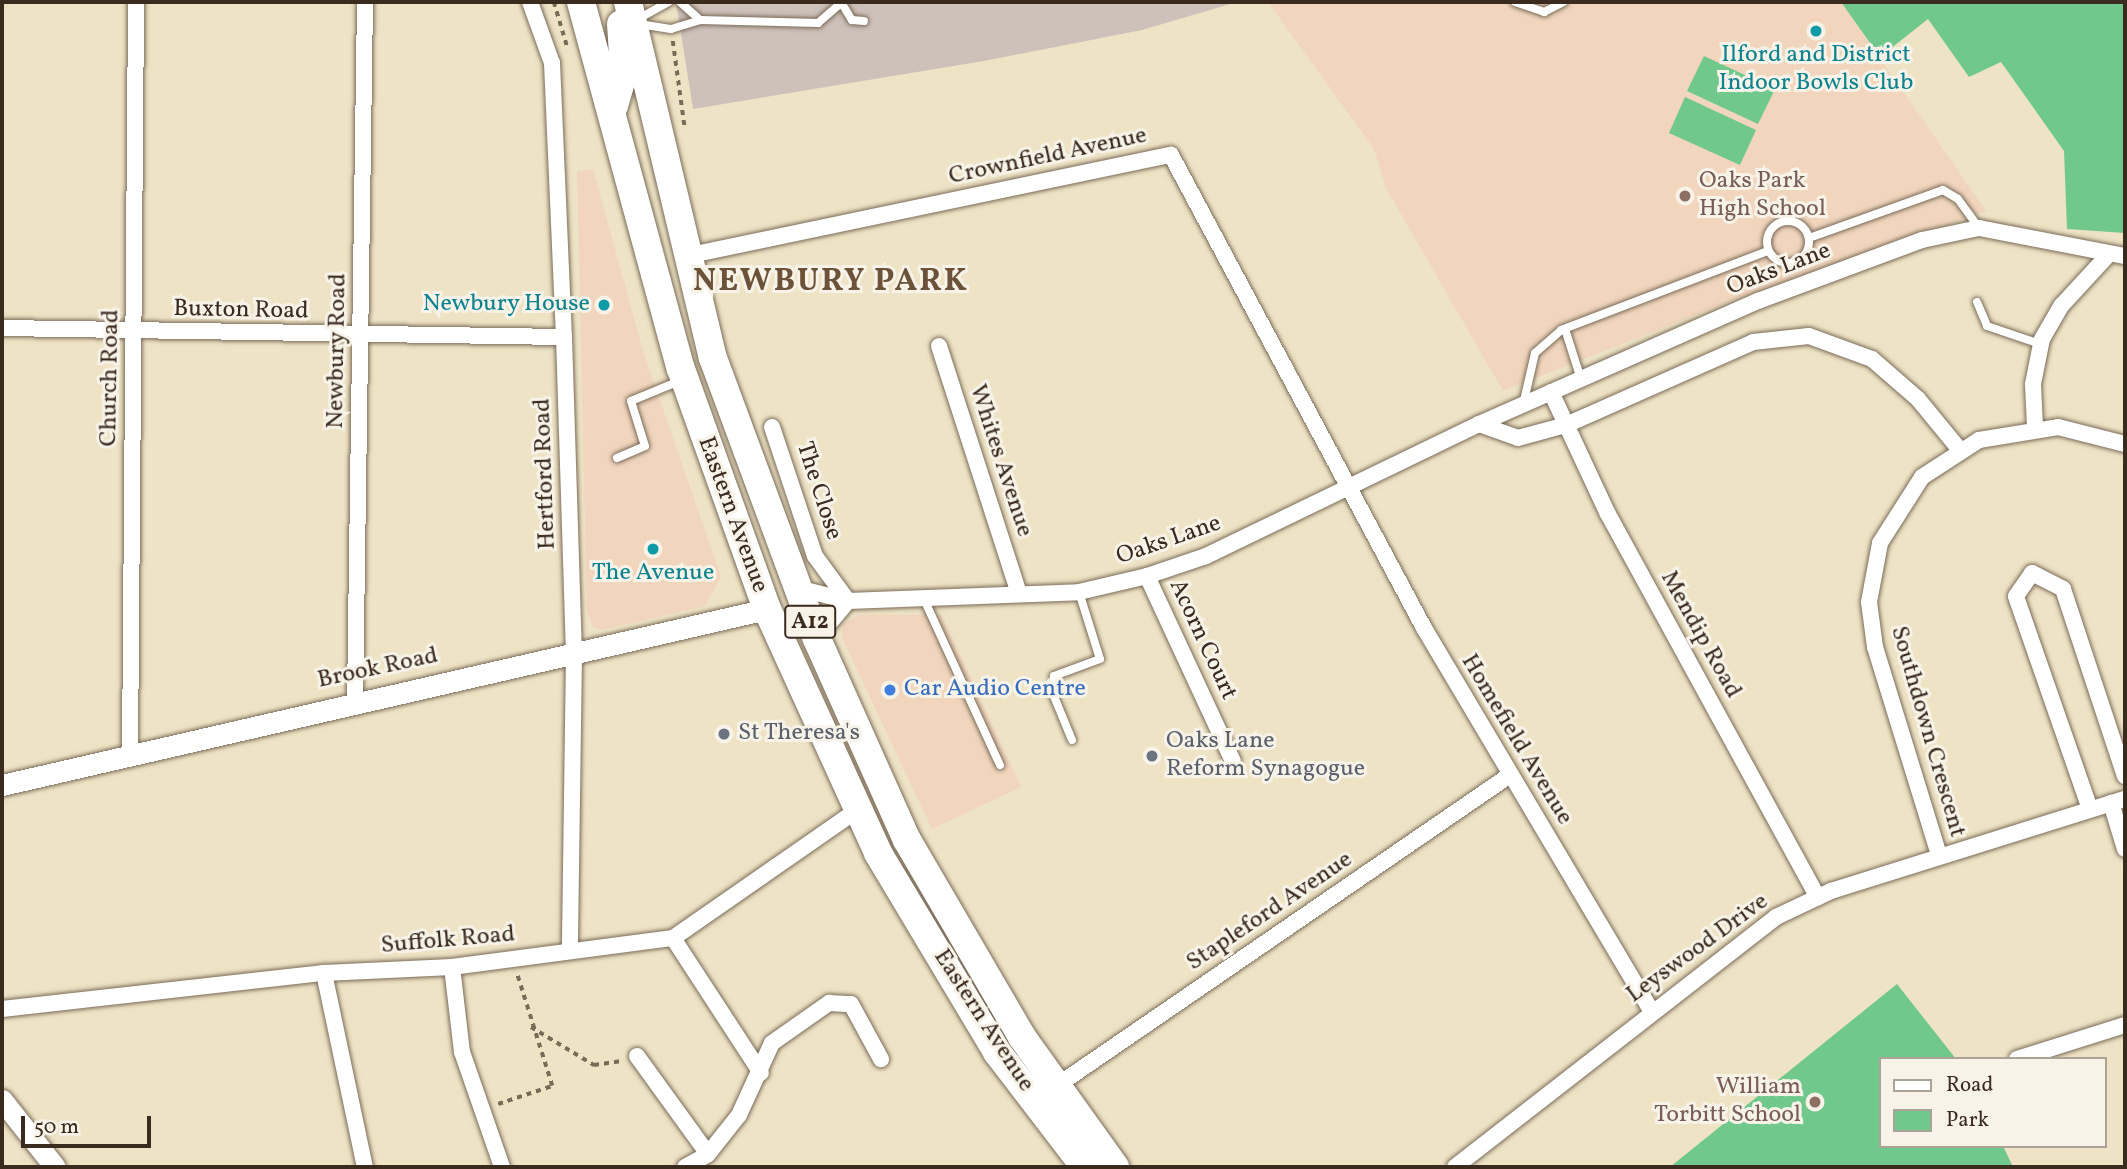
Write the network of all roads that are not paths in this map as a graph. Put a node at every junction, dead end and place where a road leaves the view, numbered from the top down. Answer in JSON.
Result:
{"nodes":[{"id":1,"x":136,"y":2,"type":"edge"},
{"id":2,"x":365,"y":2,"type":"edge"},
{"id":3,"x":530,"y":2,"type":"edge"},
{"id":4,"x":669,"y":2,"type":"edge"},
{"id":5,"x":680,"y":2,"type":"edge"},
{"id":6,"x":841,"y":2,"type":"edge"},
{"id":7,"x":1515,"y":2,"type":"edge"},
{"id":8,"x":1564,"y":2,"type":"edge"},
{"id":9,"x":582,"y":4,"type":"edge"},
{"id":10,"x":627,"y":16,"type":"edge"},
{"id":11,"x":700,"y":20,"type":"junction"},
{"id":12,"x":864,"y":21,"type":"dead end"},
{"id":13,"x":614,"y":106,"type":"junction"},
{"id":14,"x":1979,"y":228,"type":"junction"},
{"id":15,"x":1809,"y":238,"type":"junction"},
{"id":16,"x":1768,"y":251,"type":"junction"},
{"id":17,"x":2117,"y":255,"type":"edge"},
{"id":18,"x":686,"y":256,"type":"junction"},
{"id":19,"x":1977,"y":302,"type":"dead end"},
{"id":20,"x":2,"y":328,"type":"edge"},
{"id":21,"x":1565,"y":329,"type":"junction"},
{"id":22,"x":134,"y":332,"type":"junction"},
{"id":23,"x":361,"y":336,"type":"junction"},
{"id":24,"x":564,"y":337,"type":"junction"},
{"id":25,"x":2040,"y":344,"type":"junction"},
{"id":26,"x":939,"y":346,"type":"dead end"},
{"id":27,"x":685,"y":379,"type":"junction"},
{"id":28,"x":1581,"y":379,"type":"junction"},
{"id":29,"x":1551,"y":392,"type":"junction"},
{"id":30,"x":1523,"y":405,"type":"junction"},
{"id":31,"x":1479,"y":424,"type":"junction"},
{"id":32,"x":1566,"y":425,"type":"junction"},
{"id":33,"x":772,"y":426,"type":"dead end"},
{"id":34,"x":2035,"y":427,"type":"junction"},
{"id":35,"x":2125,"y":444,"type":"edge"},
{"id":36,"x":1959,"y":449,"type":"junction"},
{"id":37,"x":617,"y":458,"type":"dead end"},
{"id":38,"x":1350,"y":489,"type":"junction"},
{"id":39,"x":1147,"y":576,"type":"junction"},
{"id":40,"x":797,"y":588,"type":"junction"},
{"id":41,"x":1018,"y":591,"type":"junction"},
{"id":42,"x":1079,"y":592,"type":"junction"},
{"id":43,"x":923,"y":597,"type":"junction"},
{"id":44,"x":848,"y":601,"type":"junction"},
{"id":45,"x":767,"y":609,"type":"junction"},
{"id":46,"x":817,"y":639,"type":"junction"},
{"id":47,"x":574,"y":654,"type":"junction"},
{"id":48,"x":355,"y":700,"type":"junction"},
{"id":49,"x":1072,"y":740,"type":"dead end"},
{"id":50,"x":130,"y":754,"type":"junction"},
{"id":51,"x":1233,"y":761,"type":"dead end"},
{"id":52,"x":1000,"y":765,"type":"dead end"},
{"id":53,"x":1510,"y":775,"type":"junction"},
{"id":54,"x":2125,"y":776,"type":"edge"},
{"id":55,"x":2,"y":785,"type":"edge"},
{"id":56,"x":2118,"y":801,"type":"edge"},
{"id":57,"x":859,"y":808,"type":"junction"},
{"id":58,"x":2090,"y":809,"type":"junction"},
{"id":59,"x":2125,"y":849,"type":"edge"},
{"id":60,"x":1939,"y":855,"type":"junction"},
{"id":61,"x":1818,"y":897,"type":"junction"},
{"id":62,"x":673,"y":938,"type":"junction"},
{"id":63,"x":570,"y":950,"type":"junction"},
{"id":64,"x":452,"y":967,"type":"junction"},
{"id":65,"x":324,"y":973,"type":"junction"},
{"id":66,"x":2,"y":1009,"type":"edge"},
{"id":67,"x":1651,"y":1010,"type":"junction"},
{"id":68,"x":2125,"y":1025,"type":"edge"},
{"id":69,"x":638,"y":1057,"type":"road end"},
{"id":70,"x":2023,"y":1057,"type":"edge"},
{"id":71,"x":881,"y":1059,"type":"dead end"},
{"id":72,"x":761,"y":1073,"type":"junction"},
{"id":73,"x":1055,"y":1087,"type":"junction"},
{"id":74,"x":2,"y":1100,"type":"edge"},
{"id":75,"x":708,"y":1154,"type":"junction"},
{"id":76,"x":48,"y":1165,"type":"edge"},
{"id":77,"x":365,"y":1167,"type":"edge"},
{"id":78,"x":502,"y":1167,"type":"edge"},
{"id":79,"x":685,"y":1167,"type":"edge"},
{"id":80,"x":1085,"y":1167,"type":"edge"},
{"id":81,"x":1115,"y":1167,"type":"edge"},
{"id":82,"x":1455,"y":1167,"type":"edge"}],
"edges":[{"from":1,"to":22,"type":"street","name":"Church Road"},
{"from":2,"to":23,"type":"street","name":"Newbury Road"},
{"from":3,"to":24,"type":"street","name":"Hertford Road"},
{"from":4,"to":10,"type":"lane"},
{"from":5,"to":11,"type":"lane"},
{"from":6,"to":11,"type":"lane"},
{"from":6,"to":12,"type":"lane"},
{"from":7,"to":8,"type":"lane"},
{"from":9,"to":10,"type":"highway"},
{"from":9,"to":13,"type":"highway","name":"Eastern Avenue","number":"A12"},
{"from":10,"to":11,"type":"lane"},
{"from":10,"to":13,"type":"highway"},
{"from":10,"to":18,"type":"highway","name":"Eastern Avenue","number":"A12"},
{"from":13,"to":27,"type":"highway","name":"Eastern Avenue","number":"A12"},
{"from":14,"to":15,"type":"lane"},
{"from":14,"to":17,"type":"street","name":"Oaks Lane"},
{"from":14,"to":28,"type":"street","name":"Oaks Lane"},
{"from":15,"to":16,"type":"lane"},
{"from":15,"to":16,"type":"lane"},
{"from":16,"to":21,"type":"lane"},
{"from":17,"to":25,"type":"street","name":"Oaks Lane"},
{"from":18,"to":38,"type":"street","name":"Crownfield Avenue"},
{"from":18,"to":40,"type":"highway","name":"Eastern Avenue","number":"A12"},
{"from":19,"to":25,"type":"lane"},
{"from":20,"to":22,"type":"street","name":"Buxton Road"},
{"from":21,"to":28,"type":"lane"},
{"from":21,"to":30,"type":"lane"},
{"from":22,"to":23,"type":"street","name":"Buxton Road"},
{"from":22,"to":50,"type":"street","name":"Church Road"},
{"from":23,"to":24,"type":"street","name":"Buxton Road"},
{"from":23,"to":48,"type":"street","name":"Newbury Road"},
{"from":24,"to":47,"type":"street","name":"Hertford Road"},
{"from":25,"to":34,"type":"street","name":"Oaks Lane"},
{"from":26,"to":41,"type":"street","name":"Whites Avenue"},
{"from":27,"to":37,"type":"lane"},
{"from":27,"to":45,"type":"highway","name":"Eastern Avenue","number":"A12"},
{"from":28,"to":29,"type":"street","name":"Oaks Lane"},
{"from":29,"to":30,"type":"street","name":"Oaks Lane"},
{"from":29,"to":32,"type":"street","name":"Mendip Road"},
{"from":30,"to":31,"type":"street","name":"Oaks Lane"},
{"from":31,"to":32,"type":"street"},
{"from":31,"to":38,"type":"street","name":"Oaks Lane"},
{"from":32,"to":36,"type":"street"},
{"from":32,"to":61,"type":"street","name":"Mendip Road"},
{"from":33,"to":44,"type":"street","name":"The Close"},
{"from":34,"to":35,"type":"street","name":"Southdown Crescent"},
{"from":34,"to":36,"type":"street","name":"Southdown Crescent"},
{"from":36,"to":60,"type":"street","name":"Southdown Crescent"},
{"from":38,"to":39,"type":"street","name":"Oaks Lane"},
{"from":38,"to":53,"type":"street","name":"Homefield Avenue"},
{"from":39,"to":42,"type":"street","name":"Oaks Lane"},
{"from":39,"to":51,"type":"street","name":"Acorn Court"},
{"from":40,"to":44,"type":"street","name":"Oaks Lane"},
{"from":40,"to":46,"type":"highway","name":"Eastern Avenue","number":"A12"},
{"from":41,"to":42,"type":"street","name":"Oaks Lane"},
{"from":41,"to":43,"type":"street","name":"Oaks Lane"},
{"from":42,"to":49,"type":"lane"},
{"from":43,"to":44,"type":"street","name":"Oaks Lane"},
{"from":43,"to":52,"type":"lane"},
{"from":44,"to":46,"type":"street"},
{"from":45,"to":47,"type":"street","name":"Brook Road"},
{"from":45,"to":57,"type":"highway","name":"Eastern Avenue","number":"A12"},
{"from":46,"to":73,"type":"highway","name":"Eastern Avenue","number":"A12"},
{"from":47,"to":48,"type":"street","name":"Brook Road"},
{"from":47,"to":63,"type":"street","name":"Hertford Road"},
{"from":48,"to":50,"type":"street","name":"Brook Road"},
{"from":50,"to":55,"type":"street","name":"Brook Road"},
{"from":53,"to":67,"type":"street","name":"Homefield Avenue"},
{"from":53,"to":73,"type":"street","name":"Stapleford Avenue"},
{"from":54,"to":58,"type":"street"},
{"from":56,"to":58,"type":"street","name":"Leyswood Drive"},
{"from":56,"to":59,"type":"street"},
{"from":57,"to":62,"type":"street","name":"Suffolk Road"},
{"from":57,"to":80,"type":"highway","name":"Eastern Avenue","number":"A12"},
{"from":58,"to":60,"type":"street","name":"Leyswood Drive"},
{"from":60,"to":61,"type":"street","name":"Leyswood Drive"},
{"from":61,"to":67,"type":"street","name":"Leyswood Drive"},
{"from":62,"to":63,"type":"street","name":"Suffolk Road"},
{"from":62,"to":72,"type":"street"},
{"from":63,"to":64,"type":"street","name":"Suffolk Road"},
{"from":64,"to":65,"type":"street","name":"Suffolk Road"},
{"from":64,"to":78,"type":"street"},
{"from":65,"to":66,"type":"street","name":"Suffolk Road"},
{"from":65,"to":77,"type":"street"},
{"from":67,"to":82,"type":"street","name":"Leyswood Drive"},
{"from":68,"to":70,"type":"street"},
{"from":69,"to":75,"type":"street"},
{"from":71,"to":72,"type":"street"},
{"from":72,"to":75,"type":"street"},
{"from":73,"to":81,"type":"highway","name":"Eastern Avenue","number":"A12"},
{"from":74,"to":76,"type":"street"},
{"from":75,"to":79,"type":"street"}]}
